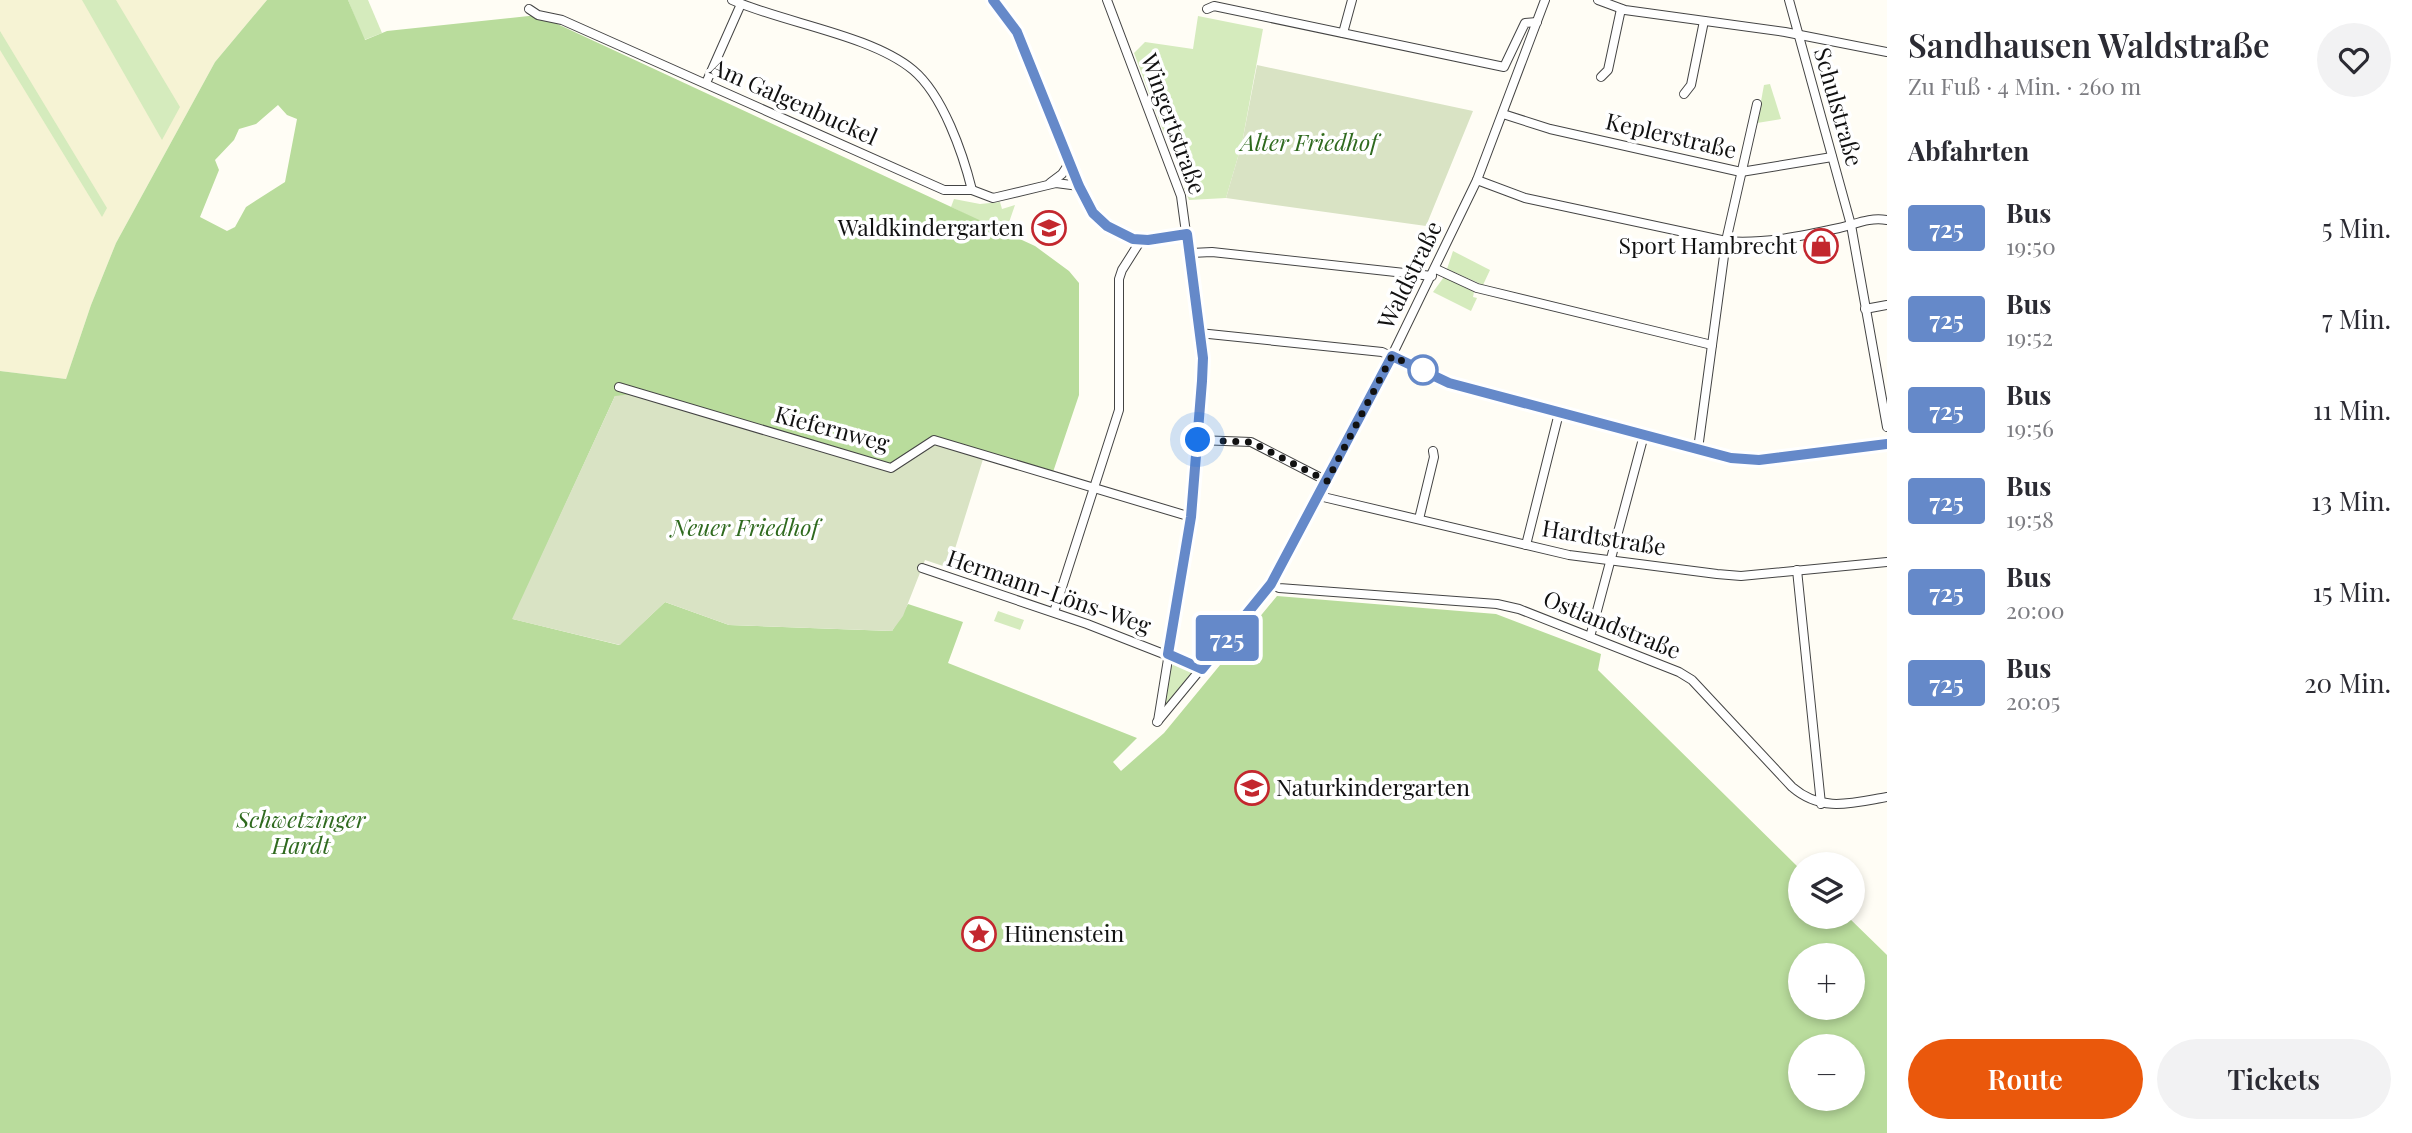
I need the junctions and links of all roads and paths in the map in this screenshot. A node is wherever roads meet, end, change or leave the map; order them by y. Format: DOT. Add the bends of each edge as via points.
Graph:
graph roads {
  1 [pos="732,0"];
  2 [pos="993,0"];
  3 [pos="1107,0"];
  4 [pos="1352,0"];
  5 [pos="1545,0"];
  6 [pos="1598,0"];
  7 [pos="1628,0"];
  8 [pos="1789,0"];
  9 [pos="741,4"];
  10 [pos="529,9"];
  11 [pos="1207,9"];
  12 [pos="1623,9"];
  13 [pos="1704,21"];
  14 [pos="1537,22"];
  15 [pos="1343,33"];
  16 [pos="1797,34"];
  17 [pos="1886,48"];
  18 [pos="1601,77"];
  19 [pos="706,83"];
  20 [pos="1684,94"];
  21 [pos="1757,104"];
  22 [pos="1503,114"];
  23 [pos="1832,157"];
  24 [pos="1070,162"];
  25 [pos="1741,172"];
  26 [pos="1478,180"];
  27 [pos="1047,184"];
  28 [pos="1079,186"];
  29 [pos="972,191"];
  30 [pos="1887,220"];
  31 [pos="1851,225"];
  32 [pos="1187,234"];
  33 [pos="1141,240"];
  34 [pos="1726,241"];
  35 [pos="1191,253"];
  36 [pos="1434,272"];
  37 [pos="1887,305"];
  38 [pos="1866,309"];
  39 [pos="1199,333"];
  40 [pos="1712,345"];
  41 [pos="1392,356"];
  42 [pos="619,387"];
  43 [pos="1559,413"];
  44 [pos="1887,427"];
  45 [pos="1644,435"];
  46 [pos="1198,440"];
  47 [pos="1887,444"];
  48 [pos="1698,449"];
  49 [pos="1433,451"];
  50 [pos="1327,481"];
  51 [pos="1092,488"];
  52 [pos="1319,496"];
  53 [pos="1191,517"];
  54 [pos="1419,519"];
  55 [pos="1525,545"];
  56 [pos="1610,561"];
  57 [pos="1887,562"];
  58 [pos="922,568"];
  59 [pos="1797,570"];
  60 [pos="1271,584"];
  61 [pos="1054,612"];
  62 [pos="1590,637"];
  63 [pos="1168,654"];
  64 [pos="1202,669"];
  65 [pos="1157,722"];
  66 [pos="1887,797"];
  67 [pos="1821,804"];
  1 -- 9 [label="street"];
  2 -- 24 [label="street" via="1017,32"];
  3 -- 32 [label="street, Wingertstraße" via="1181,196"];
  4 -- 15 [label="street"];
  5 -- 14 [label="street, Waldstraße"];
  6 -- 12 [label="street"];
  7 -- 12 [label="street"];
  8 -- 16 [label="street, Schulstraße"];
  9 -- 19 [label="street"];
  9 -- 29 [label="street" via="878,51 914,71 937,99"];
  10 -- 19 [label="street, Am Galgenbuckel"];
  11 -- 15 [label="street" via="1214,6"];
  12 -- 13 [label="street"];
  12 -- 18 [label="street" via="1608,70"];
  13 -- 16 [label="street"];
  13 -- 20 [label="street" via="1691,85"];
  14 -- 15 [label="street" via="1525,23 1504,67"];
  14 -- 22 [label="street, Waldstraße"];
  16 -- 17 [label="street"];
  16 -- 23 [label="street, Schulstraße"];
  19 -- 29 [label="street, Am Galgenbuckel" via="944,190"];
  21 -- 25 [label="street"];
  22 -- 25 [label="street, Keplerstraße"];
  22 -- 26 [label="street, Waldstraße"];
  23 -- 25 [label="street, Keplerstraße"];
  23 -- 31 [label="street, Schulstraße"];
  24 -- 27 [label="street, Am Galgenbuckel"];
  24 -- 28 [label="street"];
  25 -- 34 [label="street"];
  26 -- 34 [label="street" via="1525,198"];
  26 -- 36 [label="street, Waldstraße"];
  27 -- 28 [label="street, Am Galgenbuckel"];
  27 -- 29 [label="street, Am Galgenbuckel" via="993,198"];
  28 -- 33 [label="street" via="1099,219 1115,231"];
  30 -- 31 [label="street"];
  31 -- 34 [label="street" via="1752,243"];
  31 -- 38 [label="street, Schulstraße"];
  32 -- 33 [label="street"];
  32 -- 35 [label="street, Wingertstraße"];
  33 -- 51 [label="street" via="1119,279 1119,410"];
  34 -- 40 [label="street"];
  35 -- 36 [label="street"];
  35 -- 39 [label="street, Wingertstraße"];
  36 -- 40 [label="street" via="1477,288"];
  36 -- 41 [label="street, Waldstraße"];
  37 -- 38 [label="street"];
  38 -- 44 [label="street, Schulstraße"];
  39 -- 41 [label="street"];
  39 -- 46 [label="street, Wingertstraße" via="1203,358"];
  40 -- 48 [label="street"];
  41 -- 43 [label="street" via="1449,383"];
  41 -- 50 [label="street, Waldstraße"];
  42 -- 51 [label="street, Kiefernweg" via="891,468 934,440"];
  43 -- 45 [label="street"];
  43 -- 55 [label="street"];
  45 -- 48 [label="street"];
  45 -- 56 [label="street"];
  46 -- 50 [label="street" via="1251,442"];
  46 -- 53 [label="street, Wingertstraße"];
  47 -- 48 [label="street" via="1759,460"];
  49 -- 54 [label="street"];
  50 -- 52 [label="street, Waldstraße"];
  51 -- 53 [label="street, Kiefernweg"];
  51 -- 61 [label="street"];
  52 -- 54 [label="street, Hardtstraße"];
  52 -- 60 [label="street, Waldstraße"];
  53 -- 63 [label="street, Wingertstraße"];
  54 -- 55 [label="street, Hardtstraße"];
  55 -- 56 [label="street, Hardtstraße"];
  56 -- 59 [label="street, Hardtstraße" via="1741,576"];
  56 -- 62 [label="street"];
  57 -- 59 [label="street, Hardtstraße"];
  58 -- 61 [label="street, Hermann-Löns-Weg"];
  59 -- 67 [label="street"];
  60 -- 62 [label="street, Ostlandstraße" via="1497,604"];
  60 -- 64 [label="street, Waldstraße"];
  61 -- 63 [label="street, Hermann-Löns-Weg"];
  62 -- 67 [label="street, Ostlandstraße" via="1692,680 1792,787"];
  63 -- 64 [label="street, Hermann-Löns-Weg"];
  63 -- 65 [label="street, Wingertstraße"];
  64 -- 65 [label="street, Waldstraße"];
  66 -- 67 [label="street"];
}
